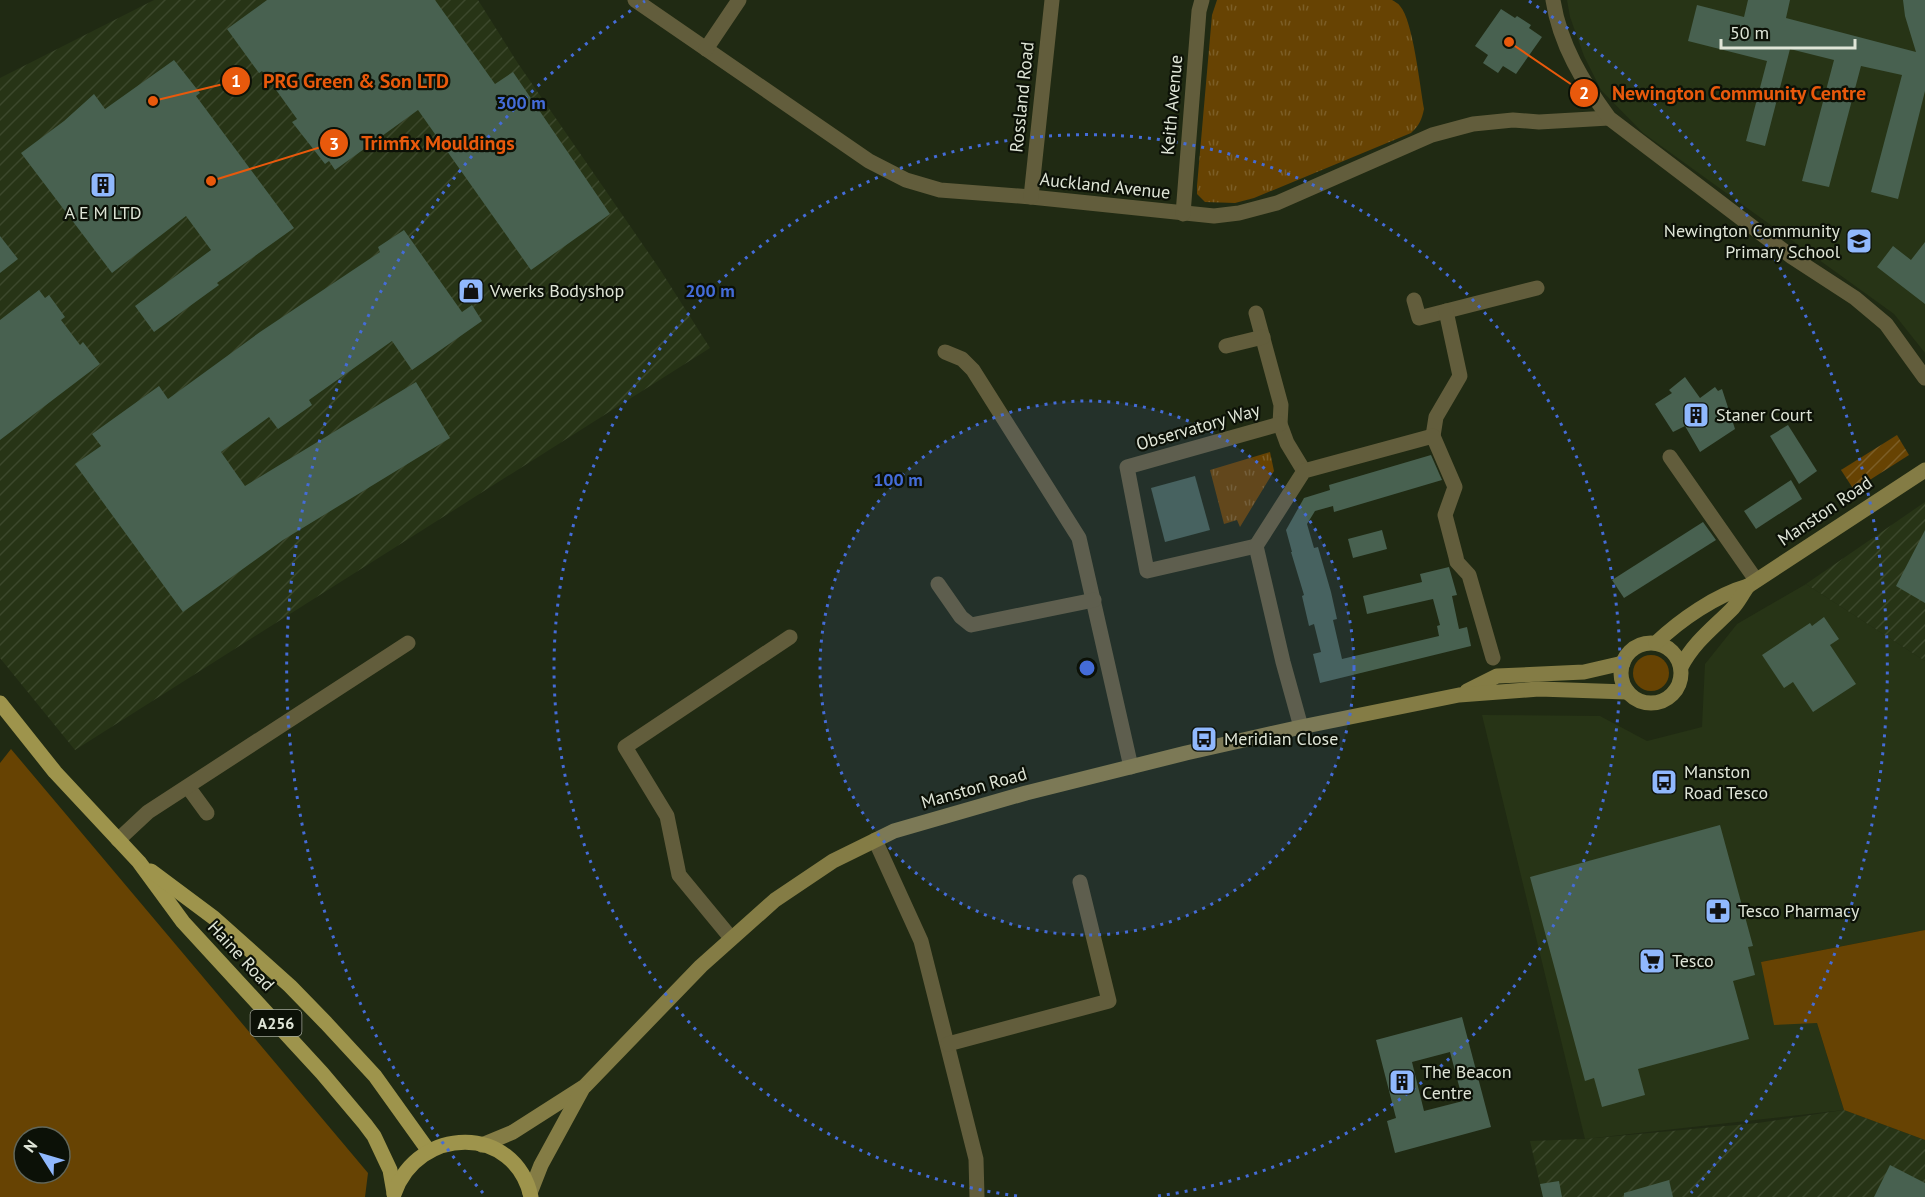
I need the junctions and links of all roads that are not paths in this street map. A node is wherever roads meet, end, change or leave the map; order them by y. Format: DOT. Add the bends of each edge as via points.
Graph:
graph roads {
  1 [pos="635,0"];
  2 [pos="739,0"];
  3 [pos="1052,0"];
  4 [pos="1202,0"];
  5 [pos="1553,0"];
  6 [pos="706,49"];
  7 [pos="1609,118"];
  8 [pos="1031,197"];
  9 [pos="1182,214"];
  10 [pos="1537,288"];
  11 [pos="1414,300"];
  12 [pos="1446,311"];
  13 [pos="1256,313"];
  14 [pos="1263,337"];
  15 [pos="1226,346"];
  16 [pos="945,352"];
  17 [pos="1925,378"];
  18 [pos="1280,424"];
  19 [pos="1434,436"];
  20 [pos="1670,457"];
  21 [pos="1925,470"];
  22 [pos="1305,471"];
  23 [pos="1257,546"];
  24 [pos="1752,583"];
  25 [pos="938,584"];
  26 [pos="1094,600"];
  27 [pos="790,637"];
  28 [pos="408,643"];
  29 [pos="1656,643"];
  30 [pos="1493,658"];
  31 [pos="1623,663"];
  32 [pos="1681,667"];
  33 [pos="1627,692"];
  34 [pos="1459,695"];
  35 [pos="0,703"];
  36 [pos="1301,727"];
  37 [pos="1131,767"];
  38 [pos="188,787"];
  39 [pos="207,813"];
  40 [pos="118,840"];
  41 [pos="875,840"];
  42 [pos="138,862"];
  43 [pos="1080,882"];
  44 [pos="731,938"];
  45 [pos="948,1044"];
  46 [pos="585,1086"];
  47 [pos="482,1144"];
  48 [pos="428,1150"];
  49 [pos="394,1195"];
  50 [pos="531,1195"];
  51 [pos="977,1197"];
  1 -- 6 [label="street, Auckland Avenue"];
  2 -- 6 [label="street"];
  3 -- 8 [label="street, Rossland Road"];
  4 -- 9 [label="street, Keith Avenue"];
  5 -- 7 [label="street" via="1574,65"];
  6 -- 8 [label="street, Auckland Avenue" via="868,161 906,180 940,190"];
  7 -- 9 [label="street, Auckland Avenue" via="1473,124 1432,135 1277,203 1214,216"];
  7 -- 17 [label="street" via="1792,257 1855,298 1886,324"];
  8 -- 9 [label="street, Auckland Avenue"];
  10 -- 12 [label="street"];
  11 -- 12 [label="street" via="1419,318"];
  12 -- 19 [label="street" via="1460,376 1436,417"];
  13 -- 14 [label="street"];
  14 -- 15 [label="street"];
  14 -- 18 [label="street" via="1281,405"];
  16 -- 26 [label="street" via="962,359 973,370 1079,537"];
  18 -- 22 [label="street"];
  18 -- 23 [label="street, Observatory Way" via="1127,467 1147,571"];
  19 -- 22 [label="street"];
  19 -- 30 [label="street" via="1455,487 1445,515 1457,562 1469,575"];
  20 -- 24 [label="street"];
  21 -- 24 [label="main road, Manston Road"];
  22 -- 23 [label="street"];
  23 -- 36 [label="street"];
  24 -- 29 [label="main road, Manston Road" via="1728,592"];
  24 -- 32 [label="main road, Manston Road" via="1687,654"];
  25 -- 26 [label="street" via="971,625"];
  26 -- 37 [label="street"];
  27 -- 44 [label="street" via="625,747 667,816 679,875"];
  28 -- 38 [label="street"];
  29 -- 31 [label="main road, Manston Road" via="1636,647"];
  29 -- 32 [label="main road" via="1672,651"];
  31 -- 33 [label="main road" via="1622,681"];
  31 -- 34 [label="main road, Manston Road" via="1584,672 1497,676"];
  32 -- 33 [label="main road, Manston Road" via="1679,686 1661,702 1638,701"];
  33 -- 34 [label="main road, Manston Road" via="1539,689"];
  34 -- 36 [label="main road, Manston Road"];
  35 -- 40 [label="main road, Haine Road / A256" via="55,772"];
  36 -- 37 [label="main road, Manston Road"];
  37 -- 41 [label="main road, Manston Road" via="1026,793"];
  38 -- 39 [label="street"];
  38 -- 40 [label="street" via="148,812"];
  40 -- 42 [label="main road, Haine Road / A256"];
  41 -- 44 [label="main road, Manston Road" via="804,879"];
  41 -- 45 [label="street" via="921,941"];
  42 -- 48 [label="main road, Haine Road / A256" via="214,918 319,1015 375,1076"];
  42 -- 49 [label="main road, Haine Road / A256" via="183,922 365,1124 390,1170"];
  43 -- 45 [label="street" via="1109,1001"];
  44 -- 46 [label="main road, Manston Road"];
  45 -- 51 [label="street" via="976,1159"];
  46 -- 47 [label="main road, Manston Road" via="513,1132"];
  46 -- 50 [label="main road, Manston Road" via="546,1155"];
  47 -- 48 [label="main road" via="454,1142"];
  47 -- 50 [label="main road" via="512,1163"];
  48 -- 49 [label="main road" via="407,1168"];
}
